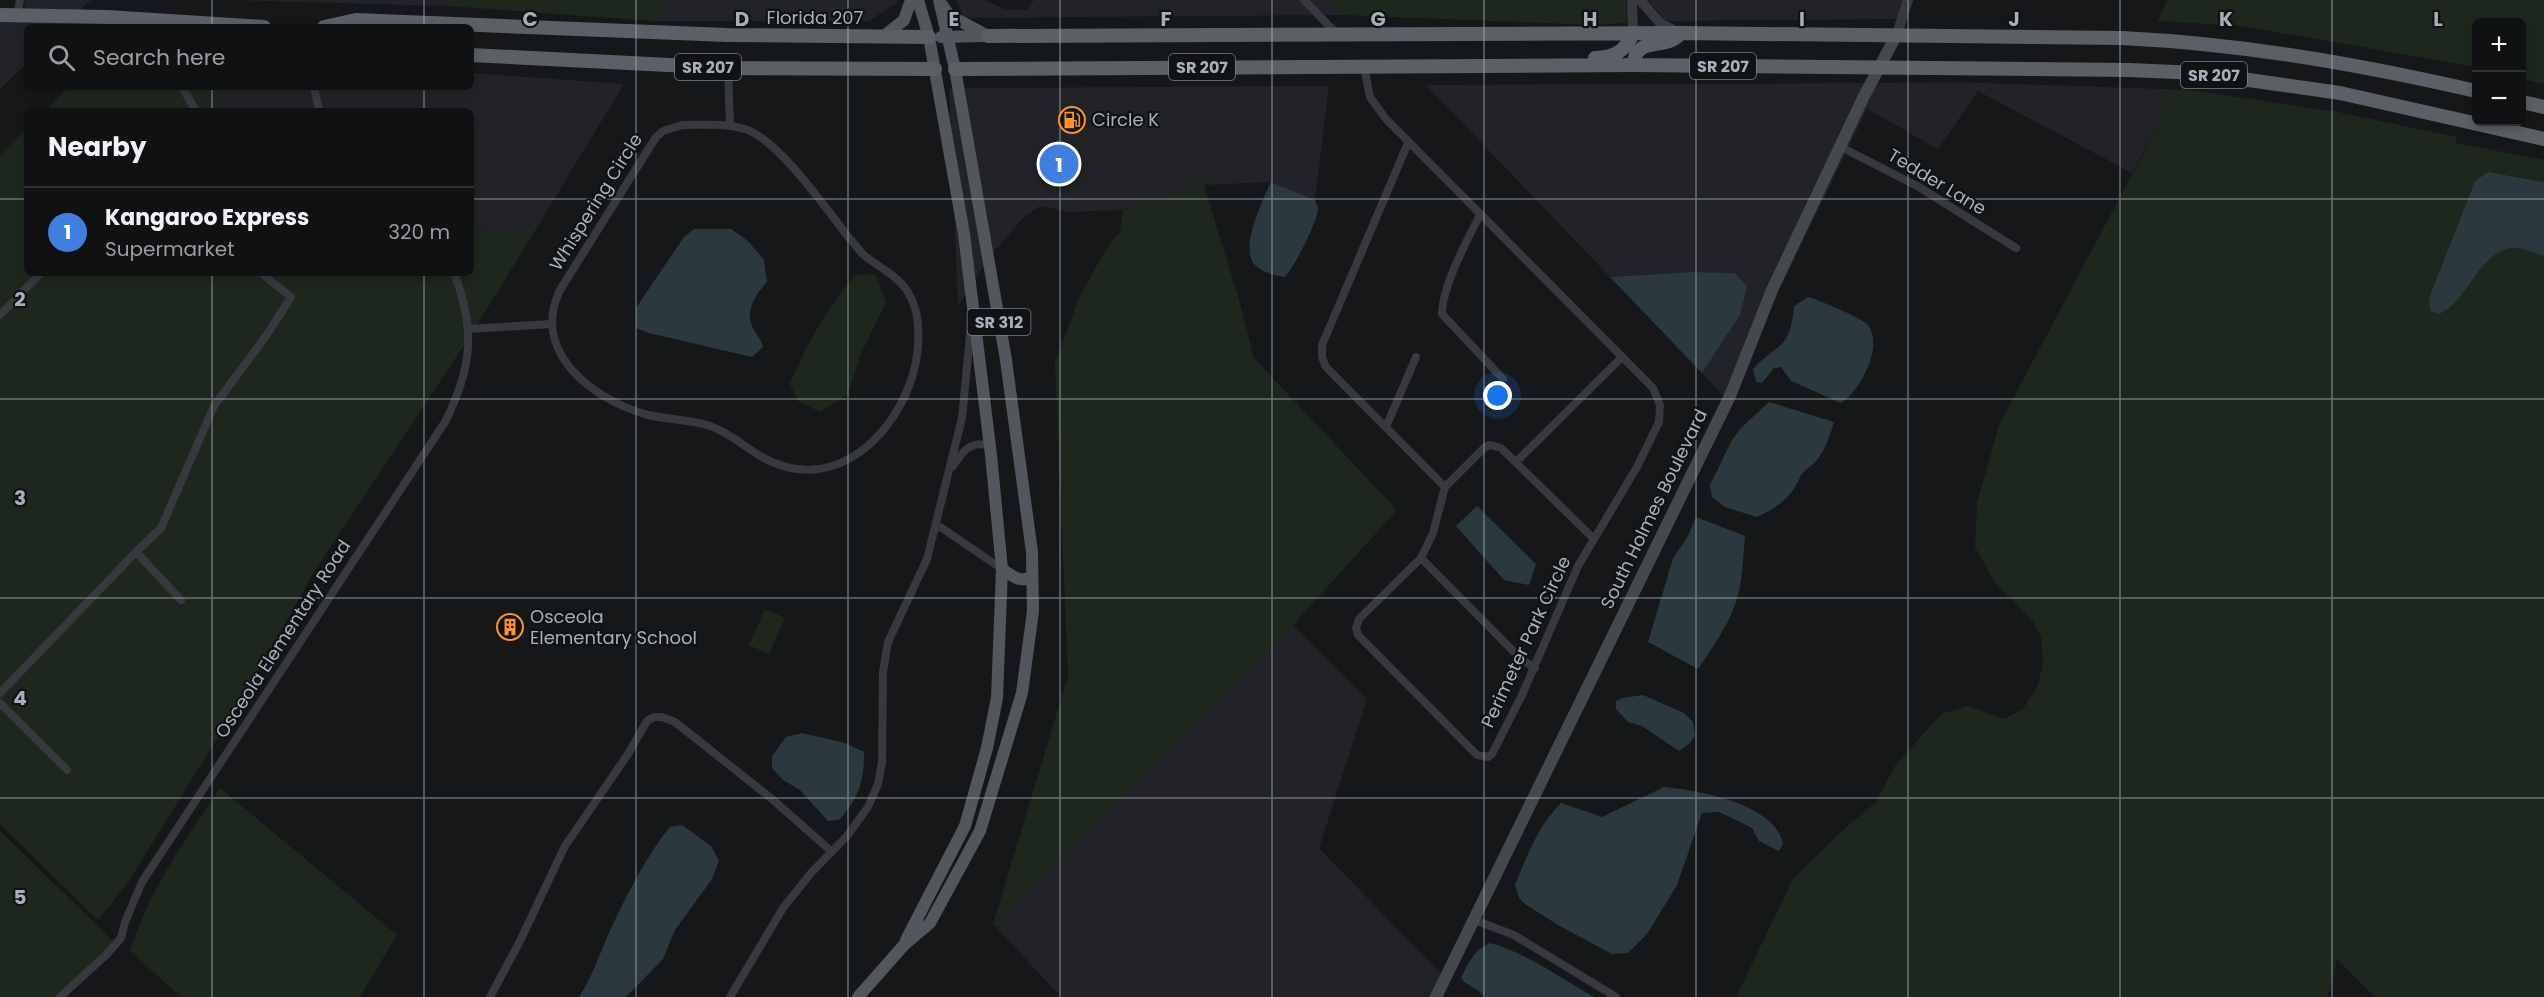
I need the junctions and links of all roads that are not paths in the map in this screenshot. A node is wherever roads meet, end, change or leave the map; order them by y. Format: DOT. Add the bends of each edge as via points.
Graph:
graph roads {
  1 [pos="20,0"];
  2 [pos="912,0"];
  3 [pos="918,0"];
  4 [pos="939,0"];
  5 [pos="1304,0"];
  6 [pos="1632,0"];
  7 [pos="1640,0"];
  8 [pos="1908,0"];
  9 [pos="0,15"];
  10 [pos="17,15"];
  11 [pos="177,24"];
  12 [pos="338,24"];
  13 [pos="458,24"];
  14 [pos="474,25"];
  15 [pos="1336,33"];
  16 [pos="1633,33"];
  17 [pos="1680,33"];
  18 [pos="1897,34"];
  19 [pos="884,36"];
  20 [pos="948,36"];
  21 [pos="988,36"];
  22 [pos="929,37"];
  23 [pos="474,55"];
  24 [pos="1568,65"];
  25 [pos="1634,65"];
  26 [pos="1364,66"];
  27 [pos="1878,66"];
  28 [pos="728,68"];
  29 [pos="935,69"];
  30 [pos="955,69"];
  31 [pos="184,90"];
  32 [pos="315,90"];
  33 [pos="2472,90"];
  34 [pos="2526,103"];
  35 [pos="2544,107"];
  36 [pos="194,108"];
  37 [pos="319,108"];
  38 [pos="730,126"];
  39 [pos="2544,139"];
  40 [pos="1408,142"];
  41 [pos="1839,146"];
  42 [pos="1480,215"];
  43 [pos="2016,248"];
  44 [pos="38,276"];
  45 [pos="267,276"];
  46 [pos="455,276"];
  47 [pos="972,303"];
  48 [pos="0,315"];
  49 [pos="551,324"];
  50 [pos="469,329"];
  51 [pos="1416,357"];
  52 [pos="1622,357"];
  53 [pos="1503,379"];
  54 [pos="1386,428"];
  55 [pos="989,445"];
  56 [pos="1516,462"];
  57 [pos="949,471"];
  58 [pos="1445,487"];
  59 [pos="936,524"];
  60 [pos="1594,539"];
  61 [pos="136,552"];
  62 [pos="1421,558"];
  63 [pos="1002,569"];
  64 [pos="1032,577"];
  65 [pos="181,600"];
  66 [pos="1535,668"];
  67 [pos="0,693"];
  68 [pos="0,703"];
  69 [pos="67,770"];
  70 [pos="832,852"];
  71 [pos="1474,920"];
  72 [pos="904,945"];
  73 [pos="60,997"];
  74 [pos="490,997"];
  75 [pos="730,997"];
  76 [pos="858,997"];
  77 [pos="1436,997"];
  78 [pos="1616,997"];
  1 -- 10 [label="street"];
  2 -- 19 [label="main road" via="904,20"];
  3 -- 22 [label="main road, SR 312"];
  4 -- 20 [label="main road, SR 312"];
  4 -- 21 [label="main road" via="949,15"];
  5 -- 15 [label="street"];
  6 -- 16 [label="street"];
  7 -- 17 [label="street" via="1660,23"];
  8 -- 18 [label="street"];
  9 -- 10 [label="highway"];
  10 -- 11 [label="highway"];
  12 -- 13 [label="highway, Florida 207 / SR 207" via="356,20"];
  14 -- 19 [label="highway, Florida 207 / SR 207" via="727,35"];
  15 -- 16 [label="highway, SR 207"];
  15 -- 21 [label="highway, SR 207"];
  16 -- 17 [label="highway, SR 207"];
  16 -- 24 [label="highway" via="1628,45 1612,57 1582,57"];
  17 -- 18 [label="highway, SR 207"];
  17 -- 25 [label="highway" via="1669,43 1643,47"];
  18 -- 27 [label="main road, South Holmes Boulevard"];
  18 -- 33 [label="highway, SR 207" via="2195,42 2341,62"];
  19 -- 22 [label="highway, Florida 207 / SR 207"];
  20 -- 21 [label="main road, SR 207"];
  20 -- 22 [label="main road, SR 207"];
  20 -- 30 [label="main road, SR 312"];
  22 -- 29 [label="main road, SR 312"];
  23 -- 28 [label="highway, SR 207"];
  24 -- 25 [label="highway, SR 207"];
  24 -- 26 [label="highway, SR 207"];
  25 -- 27 [label="highway, SR 207"];
  26 -- 30 [label="highway, SR 207"];
  26 -- 40 [label="street, Perimeter Park Circle" via="1375,106"];
  27 -- 39 [label="highway, SR 207" via="2200,73 2340,93"];
  27 -- 41 [label="main road, South Holmes Boulevard"];
  28 -- 29 [label="highway, SR 207"];
  28 -- 38 [label="street"];
  29 -- 30 [label="main road, SR 207"];
  29 -- 47 [label="main road, SR 312"];
  30 -- 64 [label="main road, SR 312" via="1006,360"];
  31 -- 36 [label="street"];
  32 -- 37 [label="street"];
  34 -- 35 [label="highway"];
  38 -- 49 [label="street, Whispering Circle" via="682,125 663,130 656,137 560,290"];
  38 -- 49 [label="street, Whispering Circle" via="755,133 776,147 861,252 900,281 912,298 918,337 915,366 899,410 880,437 827,468 783,467 721,430 692,421 647,415 611,400 569,365 554,342"];
  40 -- 42 [label="street, Perimeter Park Circle"];
  40 -- 54 [label="street" via="1322,345 1326,367"];
  41 -- 43 [label="street, Tedder Lane" via="1919,187"];
  41 -- 71 [label="main road, South Holmes Boulevard" via="1772,290 1730,396"];
  42 -- 52 [label="street, Perimeter Park Circle"];
  42 -- 53 [label="street" via="1442,303 1442,314"];
  44 -- 48 [label="street"];
  45 -- 61 [label="street" via="291,297 214,406 161,528"];
  46 -- 50 [label="street, Osceola Elementary Road"];
  47 -- 55 [label="main road, SR 312"];
  47 -- 57 [label="street" via="968,375"];
  49 -- 50 [label="street"];
  50 -- 73 [label="street, Osceola Elementary Road" via="461,385 445,423 142,882 121,938"];
  51 -- 54 [label="street"];
  52 -- 56 [label="street"];
  52 -- 60 [label="street, Perimeter Park Circle" via="1653,388 1661,414 1637,466"];
  54 -- 58 [label="street"];
  55 -- 57 [label="street" via="980,443 963,450"];
  55 -- 63 [label="main road, SR 312"];
  56 -- 58 [label="street" via="1501,448 1490,445"];
  56 -- 60 [label="street"];
  57 -- 59 [label="street"];
  58 -- 62 [label="street, Perimeter Park Circle" via="1433,533"];
  59 -- 63 [label="street"];
  59 -- 70 [label="street" via="927,559 888,642 878,784 868,807"];
  60 -- 66 [label="street, Perimeter Park Circle" via="1570,582"];
  61 -- 65 [label="street"];
  61 -- 67 [label="street"];
  62 -- 66 [label="street" via="1521,659"];
  62 -- 66 [label="street, Perimeter Park Circle" via="1359,619 1356,628 1477,755 1492,754"];
  63 -- 64 [label="main road" via="1024,581"];
  63 -- 72 [label="main road, SR 312" via="997,698 987,748 964,826"];
  64 -- 72 [label="main road, SR 312" via="1033,611 1022,693 980,831 930,923"];
  68 -- 69 [label="street"];
  70 -- 74 [label="street" via="675,722 654,717 647,721 565,846"];
  70 -- 75 [label="street" via="783,908"];
  71 -- 77 [label="main road, South Holmes Boulevard"];
  71 -- 78 [label="street" via="1514,935"];
  72 -- 76 [label="main road, SR 312"];
}
